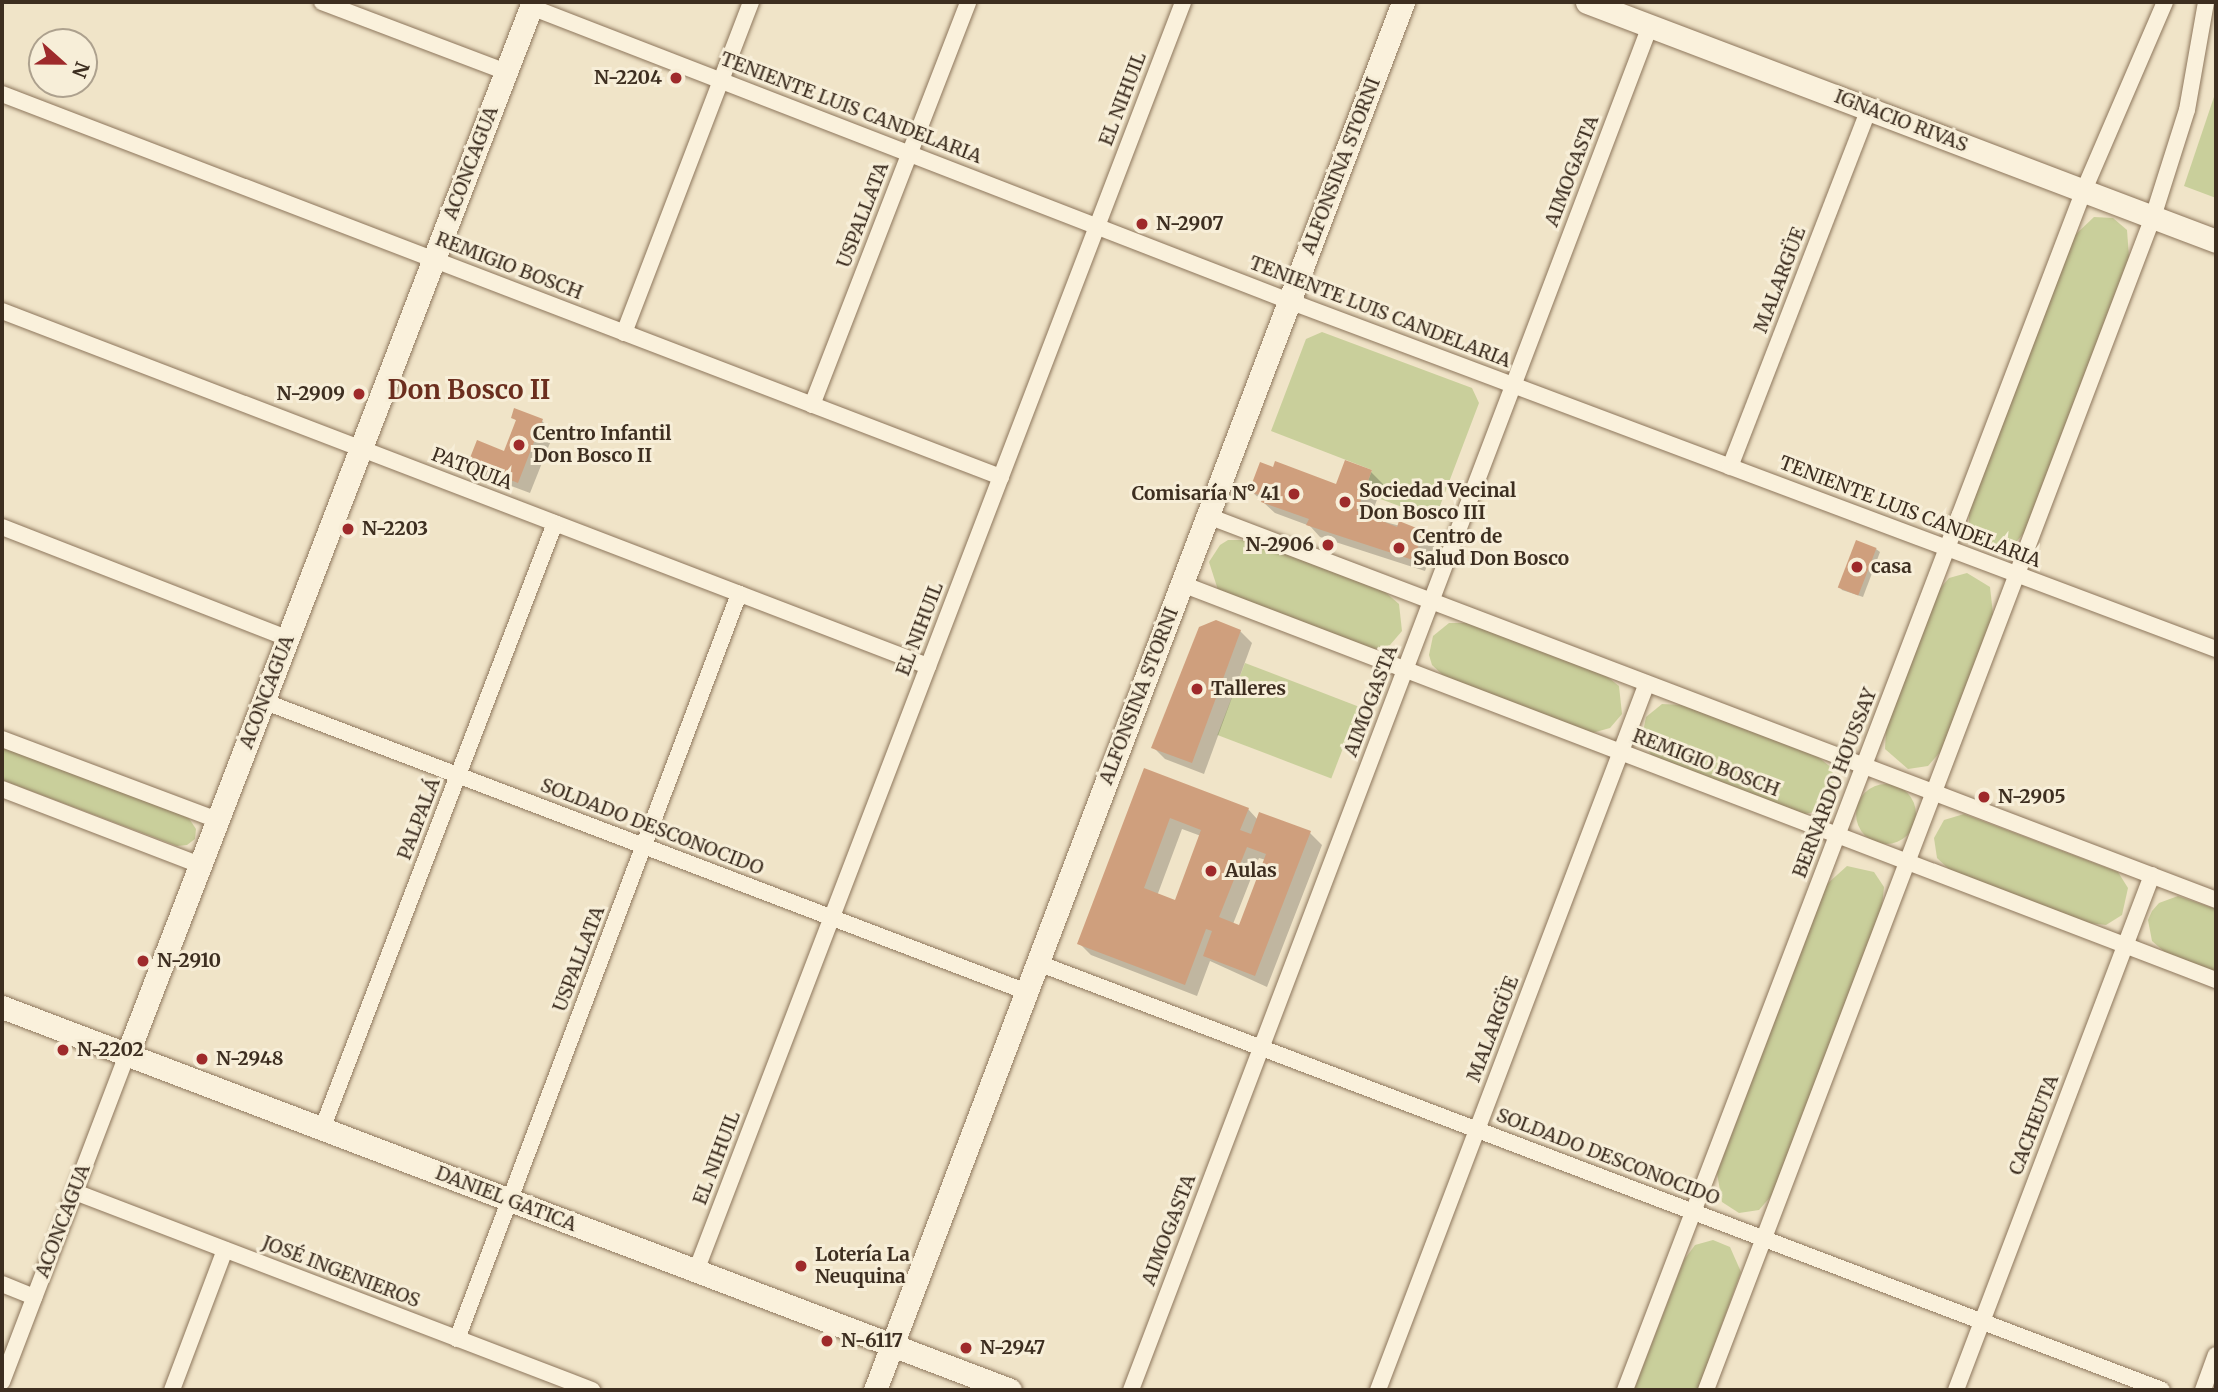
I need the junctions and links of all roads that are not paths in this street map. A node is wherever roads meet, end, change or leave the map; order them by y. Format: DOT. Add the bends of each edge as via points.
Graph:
graph roads {
  1 [pos="321,2"];
  2 [pos="751,2"];
  3 [pos="968,2"];
  4 [pos="1182,2"];
  5 [pos="1403,2"];
  6 [pos="1587,2"];
  7 [pos="2165,2"];
  8 [pos="2206,2"];
  9 [pos="532,4"];
  10 [pos="1650,26"];
  11 [pos="506,72"];
  12 [pos="721,81"];
  13 [pos="2,94"];
  14 [pos="1869,109"];
  15 [pos="909,153"];
  16 [pos="2084,190"];
  17 [pos="2153,217"];
  18 [pos="1096,226"];
  19 [pos="2216,241"];
  20 [pos="434,260"];
  21 [pos="1290,301"];
  22 [pos="2,311"];
  23 [pos="624,333"];
  24 [pos="1513,385"];
  25 [pos="812,405"];
  26 [pos="360,449"];
  27 [pos="1730,467"];
  28 [pos="1000,477"];
  29 [pos="1208,516"];
  30 [pos="555,523"];
  31 [pos="2,527"];
  32 [pos="1947,548"];
  33 [pos="2017,575"];
  34 [pos="1182,584"];
  35 [pos="739,594"];
  36 [pos="1431,601"];
  37 [pos="288,638"];
  38 [pos="2216,649"];
  39 [pos="928,666"];
  40 [pos="1405,670"];
  41 [pos="1647,683"];
  42 [pos="263,701"];
  43 [pos="2,739"];
  44 [pos="1620,752"];
  45 [pos="1864,766"];
  46 [pos="458,775"];
  47 [pos="2,789"];
  48 [pos="1934,792"];
  49 [pos="217,820"];
  50 [pos="1838,835"];
  51 [pos="644,846"];
  52 [pos="1908,862"];
  53 [pos="200,865"];
  54 [pos="2152,875"];
  55 [pos="2216,900"];
  56 [pos="831,917"];
  57 [pos="2125,945"];
  58 [pos="1038,963"];
  59 [pos="2216,980"];
  60 [pos="1027,992"];
  61 [pos="2,1007"];
  62 [pos="1261,1048"];
  63 [pos="127,1055"];
  64 [pos="322,1129"];
  65 [pos="1477,1130"];
  66 [pos="75,1192"];
  67 [pos="510,1200"];
  68 [pos="1693,1212"];
  69 [pos="1764,1239"];
  70 [pos="225,1250"];
  71 [pos="696,1271"];
  72 [pos="2,1284"];
  73 [pos="34,1297"];
  74 [pos="1982,1322"];
  75 [pos="457,1339"];
  76 [pos="892,1346"];
  77 [pos="2216,1355"];
  78 [pos="2,1382"];
  79 [pos="172,1390"];
  80 [pos="592,1390"];
  81 [pos="875,1390"];
  82 [pos="1010,1390"];
  83 [pos="1131,1390"];
  84 [pos="1378,1390"];
  85 [pos="1625,1390"];
  86 [pos="1706,1390"];
  87 [pos="1956,1390"];
  88 [pos="2162,1390"];
  89 [pos="2203,1390"];
  1 -- 11 [label="street"];
  2 -- 12 [label="street"];
  3 -- 15 [label="street, USPALLATA"];
  4 -- 18 [label="street, EL NIHUIL"];
  5 -- 21 [label="street, ALFONSINA STORNI"];
  6 -- 10 [label="street, IGNACIO RIVAS"];
  7 -- 16 [label="street, BERNARDO HOUSSAY"];
  8 -- 17 [label="street" via="2187,110"];
  9 -- 11 [label="street, ACONCAGUA"];
  9 -- 12 [label="street, TENIENTE LUIS CANDELARIA"];
  10 -- 14 [label="street, IGNACIO RIVAS"];
  10 -- 24 [label="street, AIMOGASTA"];
  11 -- 20 [label="street, ACONCAGUA"];
  12 -- 15 [label="street, TENIENTE LUIS CANDELARIA"];
  12 -- 23 [label="street"];
  13 -- 20 [label="street, REMIGIO BOSCH"];
  14 -- 16 [label="street, IGNACIO RIVAS"];
  14 -- 27 [label="street, MALARGÜE"];
  15 -- 18 [label="street, TENIENTE LUIS CANDELARIA"];
  15 -- 25 [label="street, USPALLATA"];
  16 -- 17 [label="street, IGNACIO RIVAS"];
  16 -- 32 [label="street, BERNARDO HOUSSAY"];
  17 -- 19 [label="street, IGNACIO RIVAS"];
  17 -- 33 [label="street"];
  18 -- 21 [label="street, TENIENTE LUIS CANDELARIA"];
  18 -- 28 [label="street, EL NIHUIL"];
  20 -- 23 [label="street, REMIGIO BOSCH"];
  20 -- 26 [label="street, ACONCAGUA"];
  21 -- 24 [label="street, TENIENTE LUIS CANDELARIA"];
  21 -- 29 [label="street, ALFONSINA STORNI"];
  22 -- 26 [label="street, PATQUIA"];
  23 -- 25 [label="street, REMIGIO BOSCH"];
  24 -- 27 [label="street, TENIENTE LUIS CANDELARIA"];
  24 -- 36 [label="street, AIMOGASTA"];
  25 -- 28 [label="street, REMIGIO BOSCH"];
  26 -- 30 [label="street, PATQUIA"];
  26 -- 37 [label="street, ACONCAGUA"];
  27 -- 32 [label="street, TENIENTE LUIS CANDELARIA"];
  28 -- 39 [label="street, EL NIHUIL"];
  29 -- 34 [label="street, ALFONSINA STORNI"];
  29 -- 36 [label="street"];
  30 -- 35 [label="street, PATQUIA"];
  30 -- 46 [label="street, PALPALÁ"];
  31 -- 37 [label="street"];
  32 -- 33 [label="street, TENIENTE LUIS CANDELARIA"];
  32 -- 45 [label="street, BERNARDO HOUSSAY"];
  33 -- 38 [label="street, TENIENTE LUIS CANDELARIA"];
  33 -- 48 [label="street"];
  34 -- 40 [label="street, REMIGIO BOSCH"];
  34 -- 58 [label="street, ALFONSINA STORNI"];
  35 -- 39 [label="street, PATQUIA"];
  35 -- 51 [label="street, USPALLATA"];
  36 -- 40 [label="street, AIMOGASTA"];
  36 -- 41 [label="street"];
  37 -- 42 [label="street, ACONCAGUA"];
  39 -- 56 [label="street, EL NIHUIL"];
  40 -- 44 [label="street, REMIGIO BOSCH"];
  40 -- 62 [label="street, AIMOGASTA"];
  41 -- 44 [label="street, MALARGÜE"];
  41 -- 45 [label="street"];
  42 -- 46 [label="street, SOLDADO DESCONOCIDO"];
  42 -- 49 [label="street, ACONCAGUA"];
  43 -- 49 [label="street"];
  44 -- 50 [label="street, REMIGIO BOSCH"];
  44 -- 65 [label="street, MALARGÜE"];
  45 -- 48 [label="street"];
  45 -- 50 [label="street, BERNARDO HOUSSAY"];
  46 -- 51 [label="street, SOLDADO DESCONOCIDO"];
  46 -- 64 [label="street, PALPALÁ"];
  47 -- 53 [label="street"];
  48 -- 52 [label="street"];
  48 -- 54 [label="street"];
  49 -- 53 [label="street, ACONCAGUA"];
  50 -- 52 [label="street, REMIGIO BOSCH"];
  50 -- 68 [label="street, BERNARDO HOUSSAY"];
  51 -- 56 [label="street, SOLDADO DESCONOCIDO"];
  51 -- 67 [label="street, USPALLATA"];
  52 -- 57 [label="street, REMIGIO BOSCH"];
  52 -- 69 [label="street"];
  53 -- 63 [label="street, ACONCAGUA"];
  54 -- 55 [label="street"];
  54 -- 57 [label="street, CACHEUTA"];
  56 -- 60 [label="street, SOLDADO DESCONOCIDO"];
  56 -- 71 [label="street, EL NIHUIL"];
  57 -- 59 [label="street, REMIGIO BOSCH"];
  57 -- 74 [label="street, CACHEUTA"];
  58 -- 60 [label="street, ALFONSINA STORNI"];
  58 -- 62 [label="street, SOLDADO DESCONOCIDO"];
  60 -- 76 [label="street, ALFONSINA STORNI"];
  61 -- 63 [label="street, DANIEL GATICA"];
  62 -- 65 [label="street, SOLDADO DESCONOCIDO"];
  62 -- 83 [label="street, AIMOGASTA"];
  63 -- 64 [label="street, DANIEL GATICA"];
  63 -- 66 [label="street, ACONCAGUA"];
  64 -- 67 [label="street, DANIEL GATICA"];
  65 -- 68 [label="street, SOLDADO DESCONOCIDO"];
  65 -- 84 [label="street, MALARGÜE"];
  66 -- 70 [label="street, JOSÉ INGENIEROS"];
  66 -- 73 [label="street, ACONCAGUA"];
  67 -- 71 [label="street, DANIEL GATICA"];
  67 -- 75 [label="street, USPALLATA"];
  68 -- 69 [label="street, SOLDADO DESCONOCIDO"];
  68 -- 85 [label="street, BERNARDO HOUSSAY"];
  69 -- 74 [label="street, SOLDADO DESCONOCIDO"];
  69 -- 86 [label="street"];
  70 -- 75 [label="street, JOSÉ INGENIEROS"];
  70 -- 79 [label="street"];
  71 -- 76 [label="street, DANIEL GATICA"];
  72 -- 73 [label="street"];
  73 -- 78 [label="street, ACONCAGUA"];
  74 -- 87 [label="street, CACHEUTA"];
  74 -- 88 [label="street, SOLDADO DESCONOCIDO"];
  75 -- 80 [label="street, JOSÉ INGENIEROS"];
  76 -- 81 [label="street, ALFONSINA STORNI"];
  76 -- 82 [label="street, DANIEL GATICA"];
  77 -- 89 [label="street"];
}
